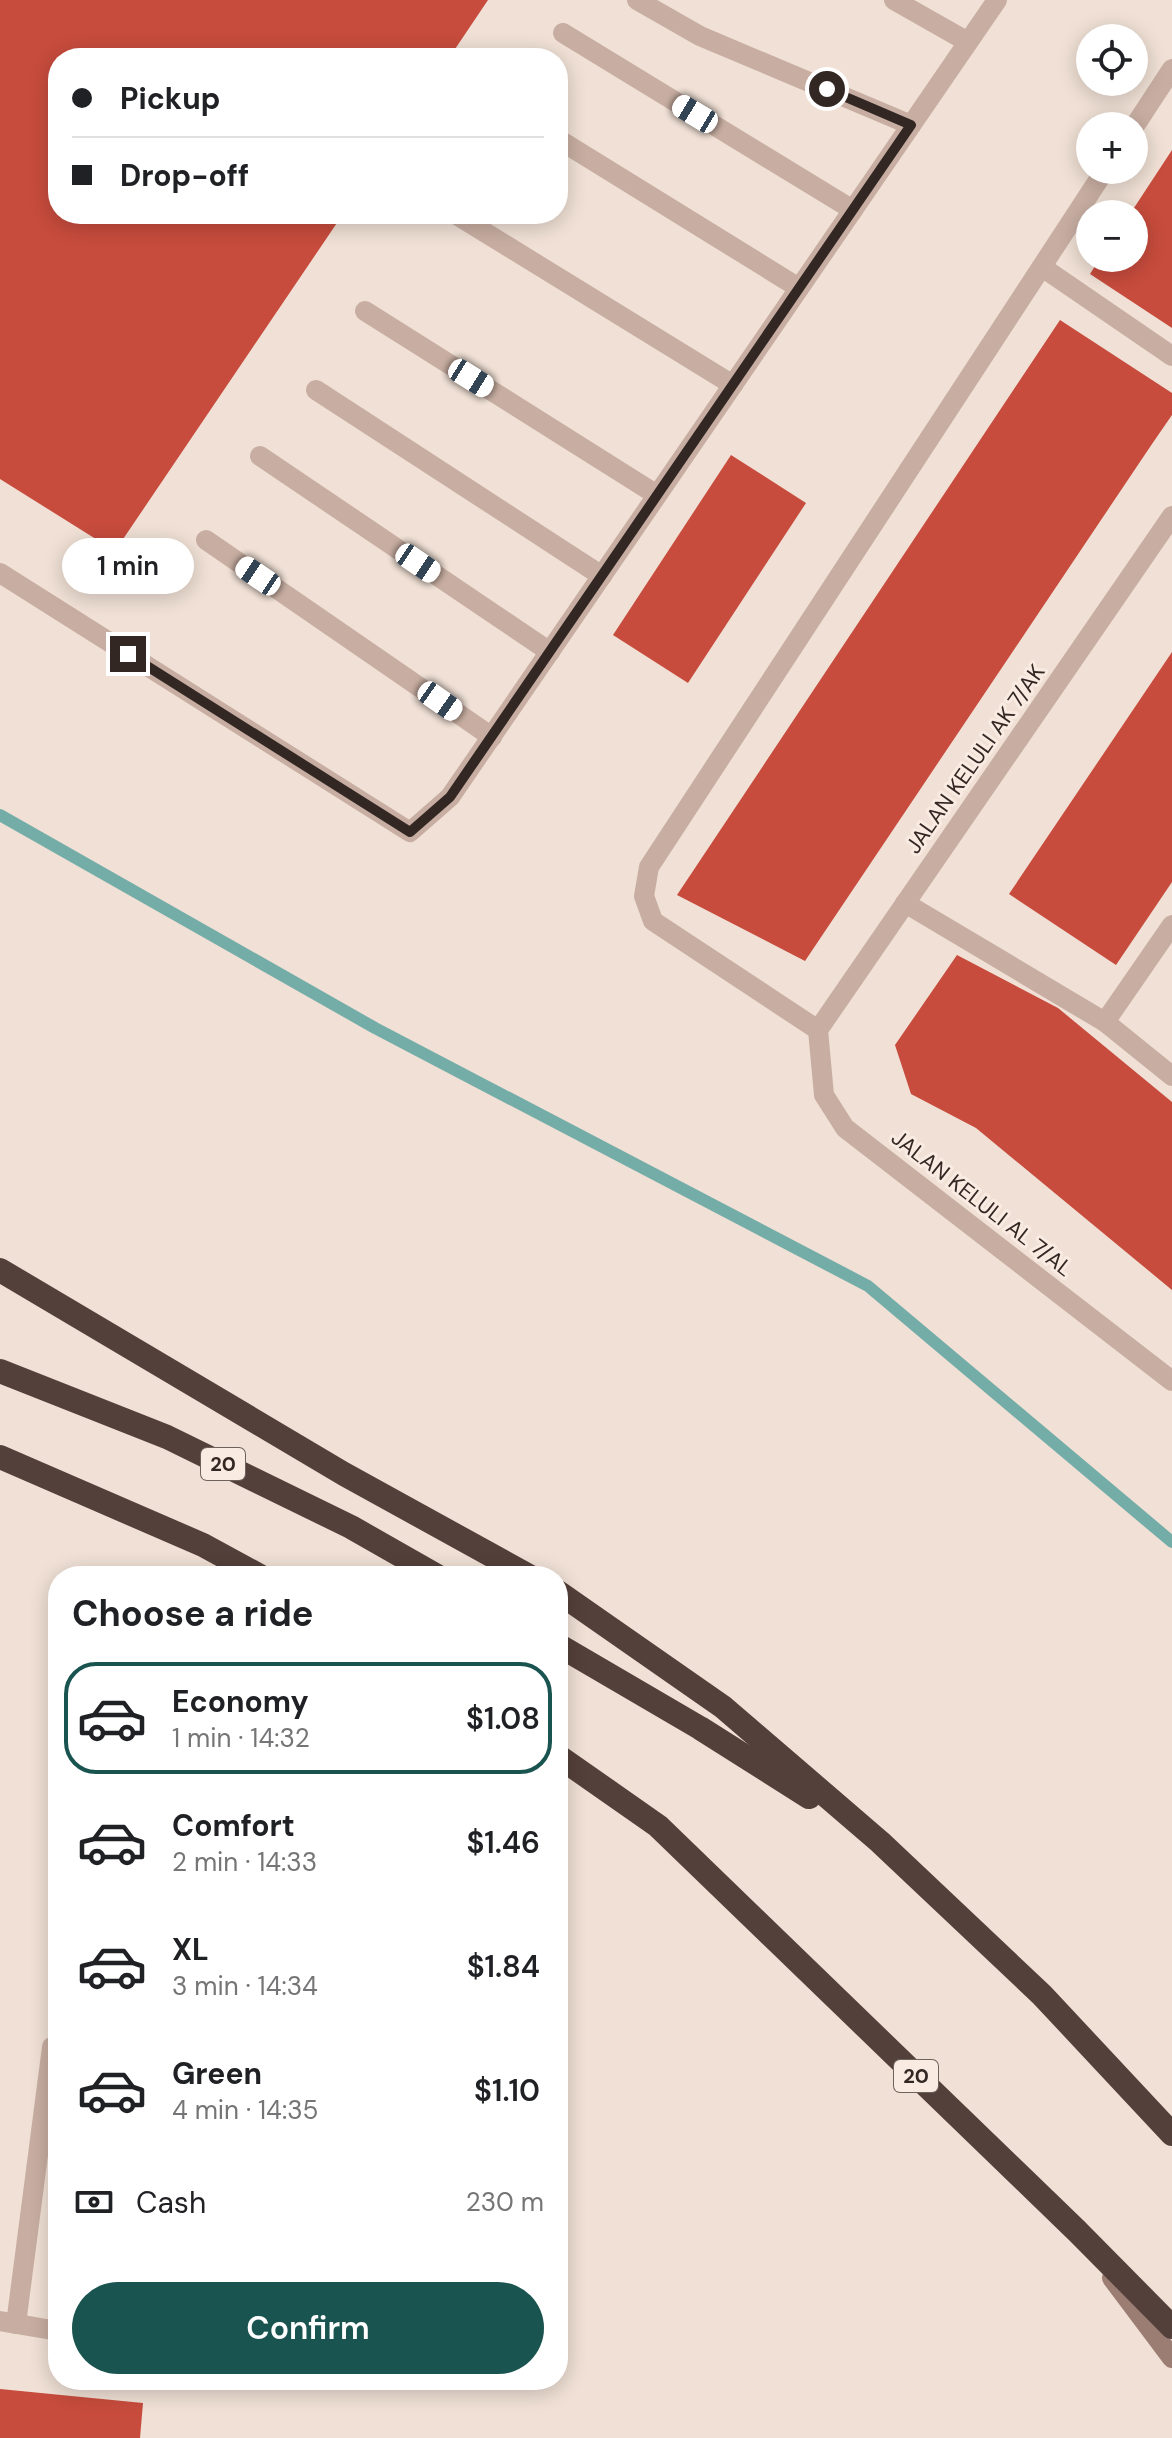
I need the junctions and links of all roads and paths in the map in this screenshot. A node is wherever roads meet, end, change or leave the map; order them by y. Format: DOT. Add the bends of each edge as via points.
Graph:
graph roads {
  1 [pos="637,0"];
  2 [pos="894,0"];
  3 [pos="997,0"];
  4 [pos="563,33"];
  5 [pos="968,42"];
  6 [pos="1172,69"];
  7 [pos="1144,112"];
  8 [pos="911,125"];
  9 [pos="568,145"];
  10 [pos="1096,184"];
  11 [pos="853,210"];
  12 [pos="471,224"];
  13 [pos="1042,267"];
  14 [pos="799,288"];
  15 [pos="365,311"];
  16 [pos="1172,356"];
  17 [pos="733,385"];
  18 [pos="316,390"];
  19 [pos="260,456"];
  20 [pos="657,495"];
  21 [pos="1172,516"];
  22 [pos="206,540"];
  23 [pos="0,573"];
  24 [pos="602,576"];
  25 [pos="550,652"];
  26 [pos="492,737"];
  27 [pos="905,903"];
  28 [pos="1172,925"];
  29 [pos="1105,1022"];
  30 [pos="818,1030"];
  31 [pos="1172,1076"];
  32 [pos="0,1270"];
  33 [pos="0,1371"];
  34 [pos="1172,1381"];
  35 [pos="0,1457"];
  36 [pos="242,1566"];
  37 [pos="419,1566"];
  38 [pos="511,1566"];
  39 [pos="568,1599"];
  40 [pos="568,1651"];
  41 [pos="568,1763"];
  42 [pos="880,1842"];
  43 [pos="48,2072"];
  44 [pos="1172,2134"];
  45 [pos="1077,2231"];
  46 [pos="8,2323"];
  47 [pos="1172,2327"];
  48 [pos="48,2329"];
  49 [pos="1172,2358"];
  1 -- 8 [label="street" via="700,36"];
  2 -- 5 [label="street"];
  3 -- 5 [label="street"];
  4 -- 11 [label="street"];
  5 -- 8 [label="street"];
  6 -- 7 [label="street"];
  8 -- 11 [label="street"];
  9 -- 14 [label="street"];
  10 -- 13 [label="street"];
  11 -- 14 [label="street"];
  12 -- 17 [label="street"];
  13 -- 16 [label="street"];
  13 -- 30 [label="street" via="649,867 644,896 653,921"];
  14 -- 17 [label="street"];
  15 -- 20 [label="street"];
  17 -- 20 [label="street"];
  18 -- 24 [label="street"];
  19 -- 25 [label="street"];
  20 -- 24 [label="street"];
  21 -- 27 [label="street, JALAN KELULI AK 7/AK"];
  22 -- 26 [label="street"];
  23 -- 26 [label="street" via="410,832 450,797"];
  24 -- 25 [label="street"];
  25 -- 26 [label="street"];
  27 -- 29 [label="street"];
  27 -- 30 [label="street, JALAN KELULI AK 7/AK"];
  28 -- 29 [label="street"];
  29 -- 31 [label="street"];
  30 -- 34 [label="street, JALAN KELULI AL 7/AL" via="824,1095 845,1128"];
  32 -- 38 [label="highway" via="344,1474"];
  33 -- 37 [label="highway, 20" via="167,1437"];
  35 -- 36 [label="highway"];
  39 -- 42 [label="highway" via="723,1707"];
  40 -- 42 [label="highway"];
  41 -- 45 [label="highway, 20" via="658,1826"];
  42 -- 44 [label="highway" via="1042,1995"];
  43 -- 46 [label="street"];
  45 -- 47 [label="highway, 20"];
  45 -- 49 [label="main road"];
  46 -- 48 [label="street"];
}
